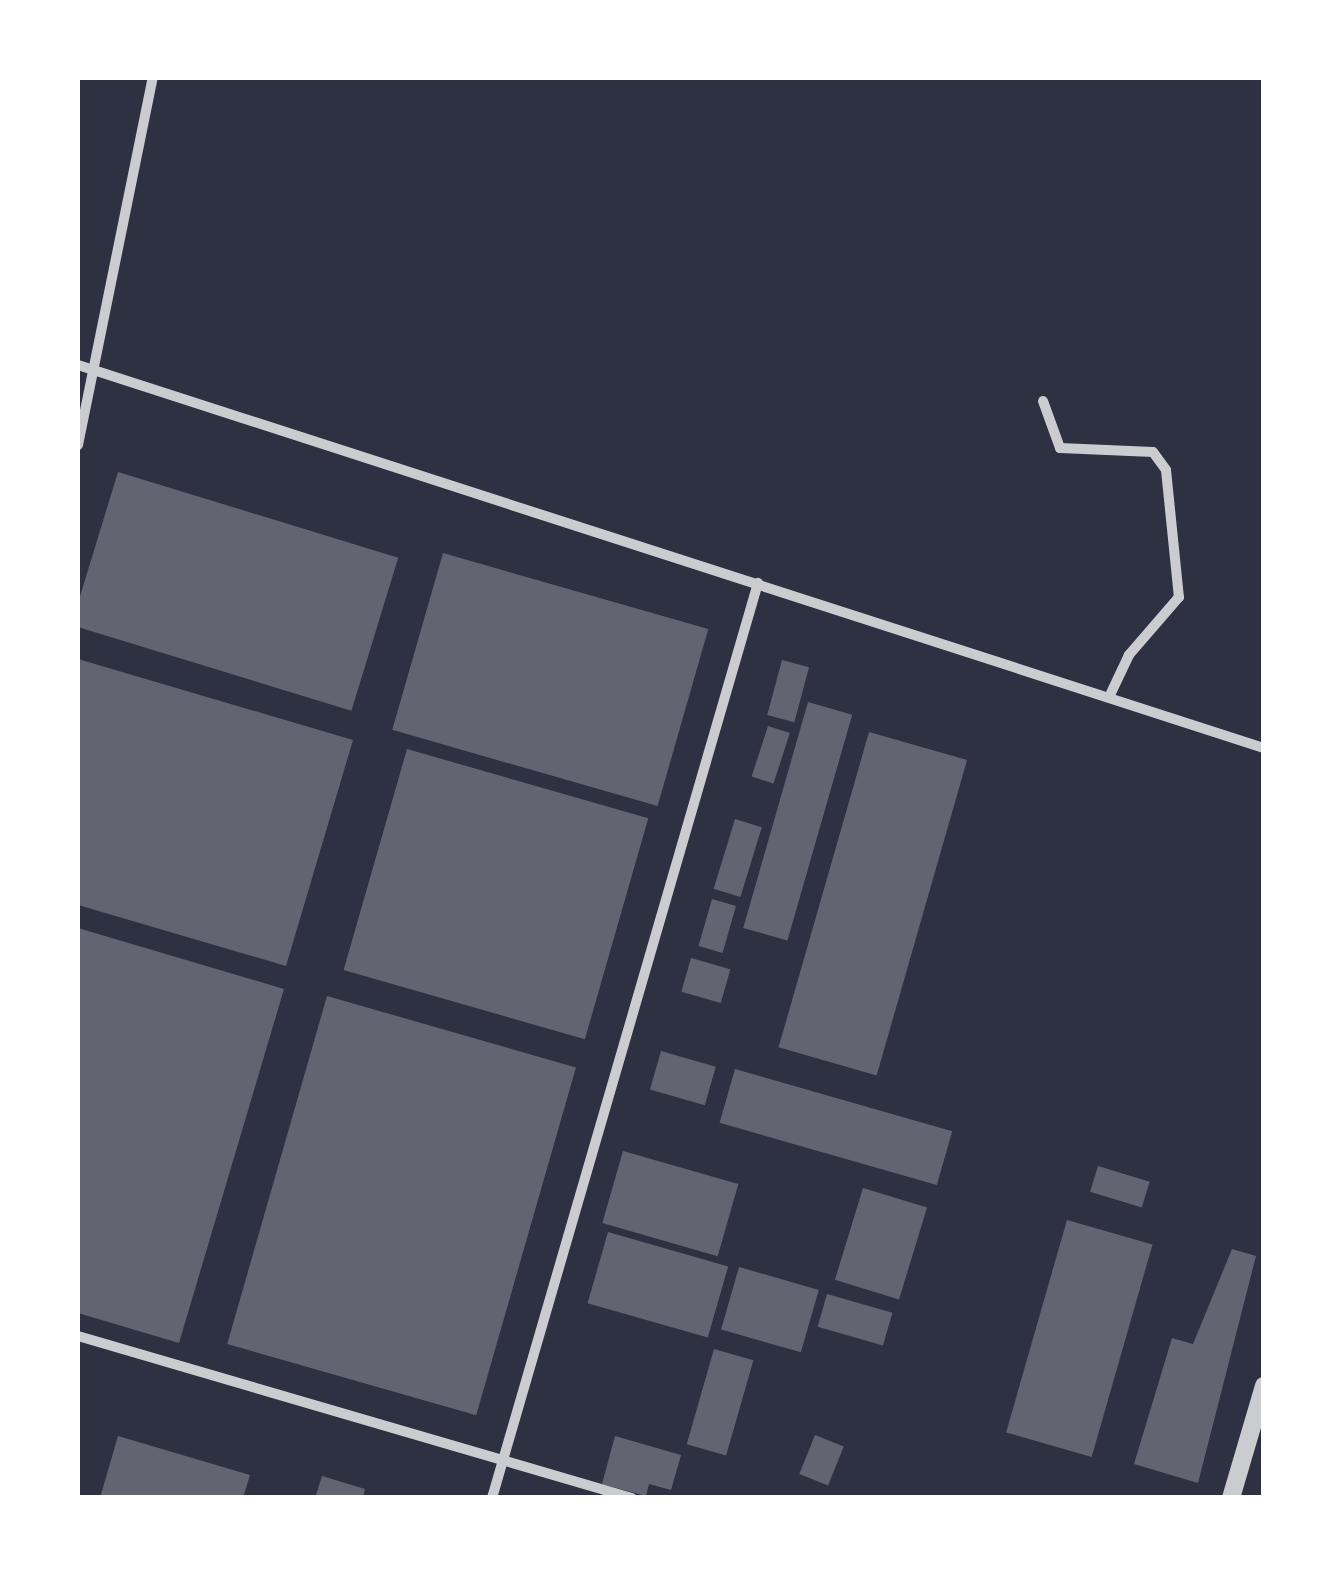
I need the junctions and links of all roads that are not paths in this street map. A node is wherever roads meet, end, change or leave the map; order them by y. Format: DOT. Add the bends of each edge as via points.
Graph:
graph roads {
  1 [pos="153,78"];
  2 [pos="78,365"];
  3 [pos="95,370"];
  4 [pos="1043,401"];
  5 [pos="78,446"];
  6 [pos="758,582"];
  7 [pos="1111,693"];
  8 [pos="1264,748"];
  9 [pos="78,1336"];
  10 [pos="1264,1386"];
  11 [pos="502,1462"];
  12 [pos="492,1498"];
  13 [pos="632,1498"];
  14 [pos="1231,1498"];
  1 -- 3 [label="street"];
  2 -- 3 [label="street"];
  3 -- 5 [label="street"];
  3 -- 6 [label="street"];
  4 -- 7 [label="street" via="1060,448 1153,452 1166,470 1179,597 1130,654"];
  6 -- 7 [label="street"];
  6 -- 11 [label="street"];
  7 -- 8 [label="street"];
  9 -- 11 [label="street"];
  10 -- 14 [label="street"];
  11 -- 12 [label="street"];
  11 -- 13 [label="street"];
}
